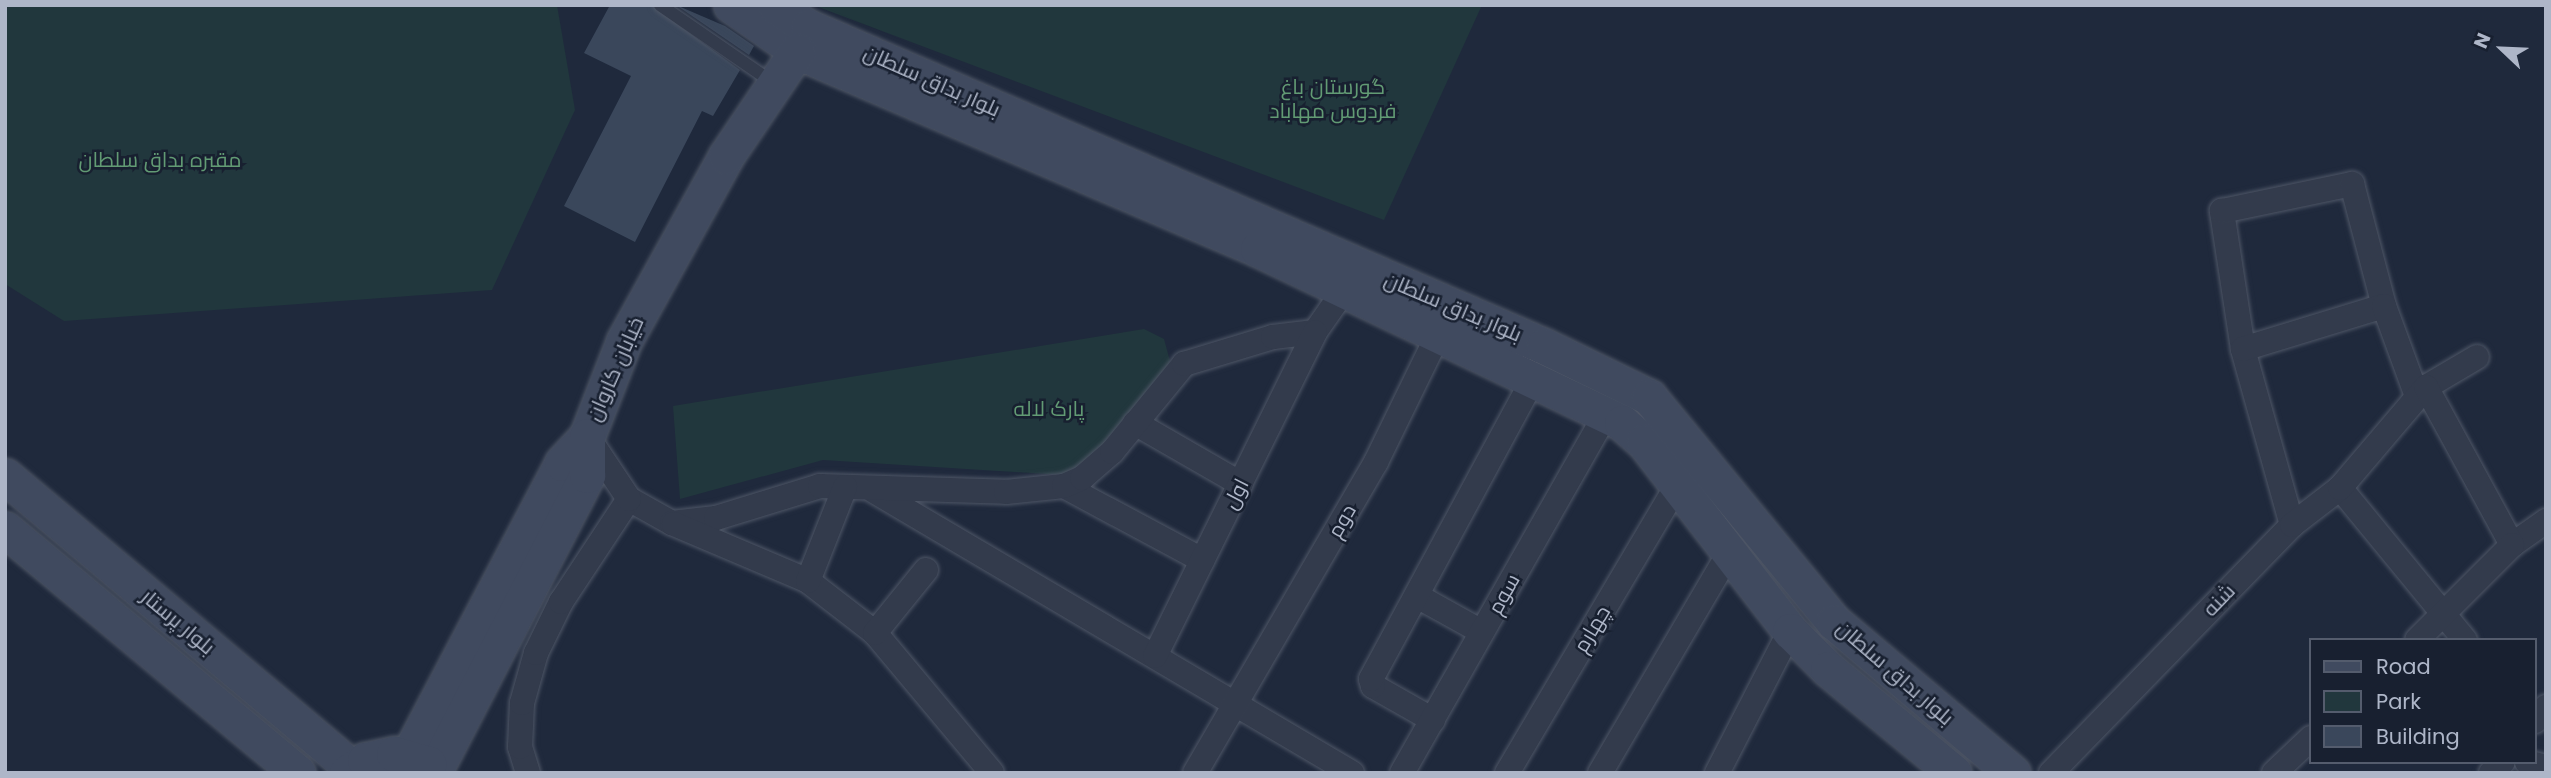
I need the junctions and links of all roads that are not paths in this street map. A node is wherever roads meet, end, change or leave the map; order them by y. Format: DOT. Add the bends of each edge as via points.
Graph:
graph roads {
  1 [pos="660,5"];
  2 [pos="731,5"];
  3 [pos="775,5"];
  4 [pos="797,51"];
  5 [pos="774,83"];
  6 [pos="1345,289"];
  7 [pos="2385,306"];
  8 [pos="1315,332"];
  9 [pos="1439,333"];
  10 [pos="1525,338"];
  11 [pos="2243,349"];
  12 [pos="1569,357"];
  13 [pos="2477,357"];
  14 [pos="1533,380"];
  15 [pos="2422,392"];
  16 [pos="1605,415"];
  17 [pos="1135,423"];
  18 [pos="587,436"];
  19 [pos="5,476"];
  20 [pos="1241,484"];
  21 [pos="1064,486"];
  22 [pos="1677,486"];
  23 [pos="845,487"];
  24 [pos="2340,488"];
  25 [pos="872,489"];
  26 [pos="629,499"];
  27 [pos="2546,521"];
  28 [pos="672,523"];
  29 [pos="2292,525"];
  30 [pos="5,529"];
  31 [pos="2512,545"];
  32 [pos="1729,553"];
  33 [pos="1202,560"];
  34 [pos="926,570"];
  35 [pos="808,581"];
  36 [pos="1417,596"];
  37 [pos="2445,614"];
  38 [pos="1790,631"];
  39 [pos="1482,632"];
  40 [pos="875,633"];
  41 [pos="2419,638"];
  42 [pos="2463,638"];
  43 [pos="1154,656"];
  44 [pos="1237,704"];
  45 [pos="1433,720"];
  46 [pos="2310,739"];
  47 [pos="1311,762"];
  48 [pos="428,765"];
  49 [pos="349,770"];
  50 [pos="298,773"];
  51 [pos="527,773"];
  52 [pos="992,773"];
  53 [pos="1195,773"];
  54 [pos="1352,773"];
  55 [pos="1402,773"];
  56 [pos="1507,773"];
  57 [pos="1600,773"];
  58 [pos="1717,773"];
  59 [pos="1954,773"];
  60 [pos="2013,773"];
  61 [pos="2051,773"];
  62 [pos="2274,773"];
  1 -- 5 [label="lane"];
  2 -- 4 [label="main road, بلوار بداق سلطان"];
  3 -- 10 [label="main road, بلوار بداق سلطان" via="808,26"];
  4 -- 5 [label="main road, خیابان کاروان"];
  4 -- 6 [label="main road, بلوار بداق سلطان"];
  5 -- 18 [label="main road, خیابان کاروان" via="726,156 624,341"];
  6 -- 8 [label="street, اول"];
  6 -- 9 [label="main road, بلوار بداق سلطان"];
  7 -- 11 [label="street"];
  7 -- 11 [label="street" via="2352,184 2222,211"];
  7 -- 15 [label="street"];
  8 -- 17 [label="street" via="1262,340 1184,364"];
  8 -- 20 [label="street, اول"];
  9 -- 14 [label="main road, بلوار بداق سلطان"];
  9 -- 44 [label="street, دوم" via="1376,462"];
  10 -- 12 [label="main road, بلوار بداق سلطان"];
  10 -- 14 [label="main road" via="1535,348 1535,363 1527,370"];
  11 -- 29 [label="street"];
  12 -- 14 [label="main road" via="1557,358 1548,367 1547,379"];
  12 -- 60 [label="main road, بلوار بداق سلطان" via="1631,387 1663,410 1834,622"];
  13 -- 15 [label="street, شنه"];
  14 -- 16 [label="main road, بلوار بداق سلطان"];
  14 -- 36 [label="street"];
  15 -- 24 [label="street, شنه"];
  15 -- 31 [label="street"];
  16 -- 22 [label="main road, بلوار بداق سلطان" via="1633,431"];
  16 -- 39 [label="street, سوم"];
  17 -- 20 [label="street"];
  17 -- 21 [label="street" via="1112,452 1082,478"];
  18 -- 26 [label="street, خیابان کاروان"];
  18 -- 48 [label="main road" via="575,469"];
  19 -- 49 [label="main road, بلوار پرستار"];
  20 -- 33 [label="street, اول"];
  21 -- 25 [label="street" via="1006,492"];
  21 -- 33 [label="street"];
  22 -- 32 [label="main road, بلوار بداق سلطان"];
  22 -- 56 [label="street, چهارم"];
  23 -- 25 [label="street"];
  23 -- 28 [label="street" via="820,486 716,518"];
  23 -- 35 [label="street"];
  24 -- 29 [label="street, شنه"];
  24 -- 37 [label="street"];
  25 -- 43 [label="street"];
  26 -- 28 [label="street"];
  26 -- 51 [label="street" via="561,602 536,653 522,702 520,747"];
  27 -- 31 [label="street"];
  28 -- 35 [label="street"];
  29 -- 61 [label="street, شنه"];
  30 -- 50 [label="main road"];
  31 -- 37 [label="street"];
  32 -- 38 [label="main road, بلوار بداق سلطان"];
  32 -- 57 [label="street"];
  33 -- 43 [label="street, اول"];
  34 -- 40 [label="street"];
  35 -- 40 [label="street"];
  36 -- 39 [label="street"];
  36 -- 45 [label="street" via="1370,683"];
  37 -- 41 [label="street"];
  37 -- 42 [label="street"];
  38 -- 58 [label="street"];
  38 -- 59 [label="main road, بلوار بداق سلطان" via="1828,669"];
  39 -- 45 [label="street, سوم"];
  40 -- 52 [label="street"];
  43 -- 44 [label="street"];
  44 -- 47 [label="street"];
  44 -- 53 [label="street, دوم"];
  45 -- 55 [label="street, سوم"];
  46 -- 62 [label="street"];
  47 -- 54 [label="street"];
  48 -- 49 [label="main road" via="379,755"];
}
